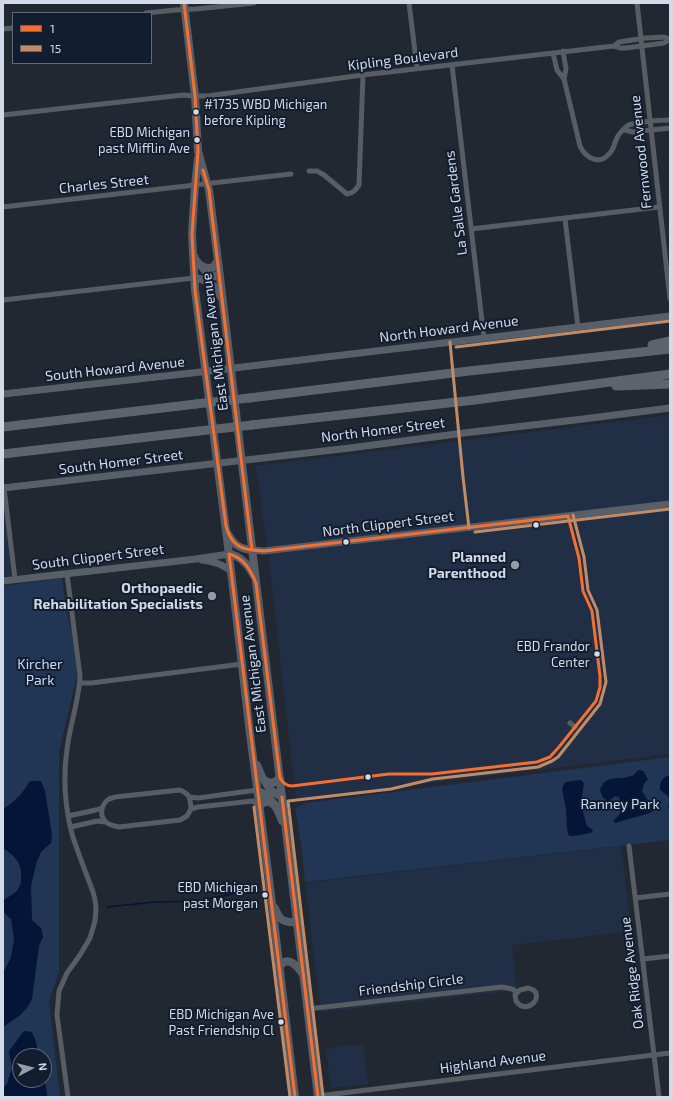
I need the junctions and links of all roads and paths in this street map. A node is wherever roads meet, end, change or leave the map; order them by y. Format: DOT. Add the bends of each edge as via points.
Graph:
graph roads {
  1 [pos="254,3"];
  2 [pos="409,3"];
  3 [pos="637,3"];
  4 [pos="185,6"];
  5 [pos="152,12"];
  6 [pos="640,38"];
  7 [pos="670,39"];
  8 [pos="614,46"];
  9 [pos="642,46"];
  10 [pos="563,52"];
  11 [pos="553,53"];
  12 [pos="452,65"];
  13 [pos="417,68"];
  14 [pos="363,75"];
  15 [pos="564,79"];
  16 [pos="195,96"];
  17 [pos="3,115"];
  18 [pos="670,120"];
  19 [pos="650,122"];
  20 [pos="670,128"];
  21 [pos="625,130"];
  22 [pos="651,130"];
  23 [pos="198,151"];
  24 [pos="309,171"];
  25 [pos="291,174"];
  26 [pos="208,184"];
  27 [pos="195,186"];
  28 [pos="3,207"];
  29 [pos="659,207"];
  30 [pos="565,218"];
  31 [pos="471,229"];
  32 [pos="192,251"];
  33 [pos="218,260"];
  34 [pos="200,265"];
  35 [pos="220,277"];
  36 [pos="194,278"];
  37 [pos="216,289"];
  38 [pos="195,290"];
  39 [pos="670,299"];
  40 [pos="3,300"];
  41 [pos="223,301"];
  42 [pos="670,316"];
  43 [pos="578,327"];
  44 [pos="484,338"];
  45 [pos="670,341"];
  46 [pos="670,349"];
  47 [pos="561,361"];
  48 [pos="231,368"];
  49 [pos="206,372"];
  50 [pos="670,374"];
  51 [pos="670,384"];
  52 [pos="564,387"];
  53 [pos="3,394"];
  54 [pos="670,408"];
  55 [pos="3,427"];
  56 [pos="3,454"];
  57 [pos="241,461"];
  58 [pos="218,463"];
  59 [pos="4,488"];
  60 [pos="670,504"];
  61 [pos="226,526"];
  62 [pos="252,550"];
  63 [pos="229,554"];
  64 [pos="196,559"];
  65 [pos="231,571"];
  66 [pos="67,574"];
  67 [pos="16,579"];
  68 [pos="3,581"];
  69 [pos="256,583"];
  70 [pos="242,664"];
  71 [pos="80,683"];
  72 [pos="570,723"];
  73 [pos="575,727"];
  74 [pos="253,755"];
  75 [pos="280,778"];
  76 [pos="263,779"];
  77 [pos="257,790"];
  78 [pos="282,796"];
  79 [pos="190,797"];
  80 [pos="259,806"];
  81 [pos="276,807"];
  82 [pos="102,808"];
  83 [pos="191,809"];
  84 [pos="68,816"];
  85 [pos="106,822"];
  86 [pos="71,827"];
  87 [pos="286,834"];
  88 [pos="629,846"];
  89 [pos="670,894"];
  90 [pos="635,898"];
  91 [pos="271,900"];
  92 [pos="297,922"];
  93 [pos="670,956"];
  94 [pos="643,959"];
  95 [pos="279,967"];
  96 [pos="303,973"];
  97 [pos="517,992"];
  98 [pos="307,1009"];
  99 [pos="670,1053"];
  100 [pos="654,1055"];
  101 [pos="318,1096"];
  102 [pos="68,1097"];
  103 [pos="295,1097"];
  104 [pos="659,1097"];
  1 -- 4 [label="street" via="196,9"];
  2 -- 13 [label="street"];
  3 -- 6 [label="street, Fernwood Avenue"];
  4 -- 5 [label="street" via="175,10"];
  4 -- 16 [label="main road, East Michigan Avenue"];
  6 -- 7 [label="street, Kipling Boulevard" via="658,36"];
  6 -- 8 [label="street, Kipling Boulevard" via="619,42"];
  6 -- 9 [label="street, Fernwood Avenue"];
  7 -- 9 [label="street, Kipling Boulevard" via="664,43"];
  8 -- 9 [label="street, Kipling Boulevard"];
  8 -- 10 [label="street, Kipling Boulevard"];
  9 -- 19 [label="street, Fernwood Avenue"];
  10 -- 11 [label="street, Kipling Boulevard"];
  10 -- 15 [label="street" via="566,69"];
  11 -- 12 [label="street, Kipling Boulevard"];
  11 -- 15 [label="street" via="557,70"];
  12 -- 13 [label="street, Kipling Boulevard"];
  12 -- 31 [label="street, La Salle Gardens"];
  13 -- 14 [label="street, Kipling Boulevard"];
  14 -- 16 [label="street, Kipling Boulevard"];
  14 -- 24 [label="street" via="359,185 355,191 347,194 324,175"];
  15 -- 21 [label="street" via="580,146 587,157 604,158 609,154 617,137"];
  16 -- 17 [label="street, Kipling Boulevard" via="183,95"];
  16 -- 23 [label="main road, East Michigan Avenue"];
  18 -- 19 [label="street"];
  19 -- 21 [label="street" via="632,124"];
  19 -- 22 [label="street, Fernwood Avenue"];
  20 -- 22 [label="street"];
  21 -- 22 [label="street"];
  22 -- 29 [label="street, Fernwood Avenue"];
  23 -- 26 [label="main road, East Michigan Avenue"];
  23 -- 27 [label="main road, East Michigan Avenue"];
  25 -- 26 [label="street, Charles Street"];
  26 -- 27 [label="street, Charles Street"];
  26 -- 33 [label="main road, East Michigan Avenue"];
  27 -- 28 [label="street, Charles Street"];
  27 -- 32 [label="main road, East Michigan Avenue"];
  29 -- 30 [label="street"];
  29 -- 39 [label="street, Fernwood Avenue"];
  30 -- 31 [label="street"];
  30 -- 43 [label="street"];
  31 -- 44 [label="street, La Salle Gardens"];
  32 -- 34 [label="main road"];
  32 -- 36 [label="main road, East Michigan Avenue"];
  33 -- 34 [label="main road" via="212,268"];
  33 -- 35 [label="main road, East Michigan Avenue"];
  34 -- 35 [label="main road" via="208,273"];
  35 -- 41 [label="main road, East Michigan Avenue"];
  36 -- 37 [label="main road" via="209,282"];
  36 -- 38 [label="main road, East Michigan Avenue"];
  36 -- 40 [label="street"];
  37 -- 38 [label="main road" via="205,284"];
  37 -- 41 [label="main road"];
  38 -- 49 [label="main road, East Michigan Avenue"];
  41 -- 48 [label="main road, East Michigan Avenue"];
  42 -- 43 [label="street, North Howard Avenue"];
  43 -- 44 [label="street, North Howard Avenue"];
  44 -- 48 [label="street, North Howard Avenue"];
  45 -- 47 [label="highway"];
  46 -- 47 [label="highway"];
  47 -- 55 [label="highway, bridge"];
  48 -- 49 [label="street, South Howard Avenue"];
  48 -- 57 [label="main road, East Michigan Avenue"];
  49 -- 53 [label="street, South Howard Avenue"];
  49 -- 58 [label="main road, East Michigan Avenue"];
  50 -- 52 [label="highway"];
  51 -- 52 [label="highway"];
  52 -- 56 [label="highway, bridge" via="476,400"];
  54 -- 57 [label="street, North Homer Street"];
  57 -- 58 [label="street, South Homer Street"];
  57 -- 62 [label="main road, East Michigan Avenue"];
  58 -- 59 [label="street, South Homer Street"];
  58 -- 61 [label="main road, East Michigan Avenue"];
  59 -- 67 [label="street"];
  60 -- 62 [label="street, North Clippert Street" via="264,551"];
  61 -- 62 [label="main road" via="229,536 237,546"];
  61 -- 63 [label="main road, East Michigan Avenue"];
  62 -- 69 [label="main road, East Michigan Avenue"];
  63 -- 64 [label="street, South Clippert Street"];
  63 -- 65 [label="main road, East Michigan Avenue"];
  63 -- 69 [label="main road" via="245,562"];
  64 -- 65 [label="street, South Clippert Street" via="216,562"];
  64 -- 66 [label="street, South Clippert Street"];
  65 -- 70 [label="main road, East Michigan Avenue"];
  66 -- 67 [label="street, South Clippert Street"];
  66 -- 71 [label="street"];
  67 -- 68 [label="street, South Clippert Street"];
  69 -- 75 [label="main road, East Michigan Avenue"];
  70 -- 71 [label="street"];
  70 -- 74 [label="main road, East Michigan Avenue"];
  71 -- 84 [label="street" via="67,749 65,784"];
  72 -- 73 [label="street"];
  74 -- 76 [label="main road"];
  74 -- 77 [label="main road, East Michigan Avenue"];
  75 -- 76 [label="main road" via="273,783"];
  75 -- 78 [label="main road, East Michigan Avenue"];
  76 -- 78 [label="main road" via="270,790"];
  77 -- 79 [label="street"];
  77 -- 80 [label="main road, East Michigan Avenue"];
  77 -- 81 [label="main road" via="270,798"];
  78 -- 87 [label="main road, East Michigan Avenue"];
  79 -- 82 [label="street" via="180,790 115,797 109,799"];
  79 -- 83 [label="street"];
  80 -- 81 [label="main road" via="272,802"];
  80 -- 83 [label="street" via="253,801"];
  80 -- 91 [label="main road, East Michigan Avenue"];
  81 -- 87 [label="main road"];
  82 -- 84 [label="street"];
  82 -- 85 [label="street"];
  83 -- 85 [label="street" via="187,816 180,820 119,827"];
  84 -- 86 [label="street"];
  85 -- 86 [label="street" via="97,821"];
  86 -- 102 [label="street" via="93,892 96,909 90,938 67,973 59,991 57,1015"];
  87 -- 92 [label="main road, East Michigan Avenue"];
  88 -- 90 [label="street, Oak Ridge Avenue"];
  89 -- 90 [label="street"];
  90 -- 94 [label="street, Oak Ridge Avenue"];
  91 -- 92 [label="main road" via="280,918 286,922"];
  91 -- 95 [label="main road, East Michigan Avenue"];
  92 -- 96 [label="main road, East Michigan Avenue"];
  93 -- 94 [label="street"];
  94 -- 100 [label="street, Oak Ridge Avenue"];
  95 -- 96 [label="main road" via="284,962 291,962"];
  95 -- 103 [label="main road, East Michigan Avenue"];
  96 -- 98 [label="main road, East Michigan Avenue"];
  97 -- 97 [label="street, Friendship Circle" via="516,1001 522,1007 529,1006 536,1000 536,994 531,988"];
  97 -- 98 [label="street, Friendship Circle" via="502,987"];
  98 -- 101 [label="main road, East Michigan Avenue"];
  99 -- 100 [label="street, Highland Avenue"];
  100 -- 101 [label="street, Highland Avenue"];
  100 -- 104 [label="street, Oak Ridge Avenue"];
}
